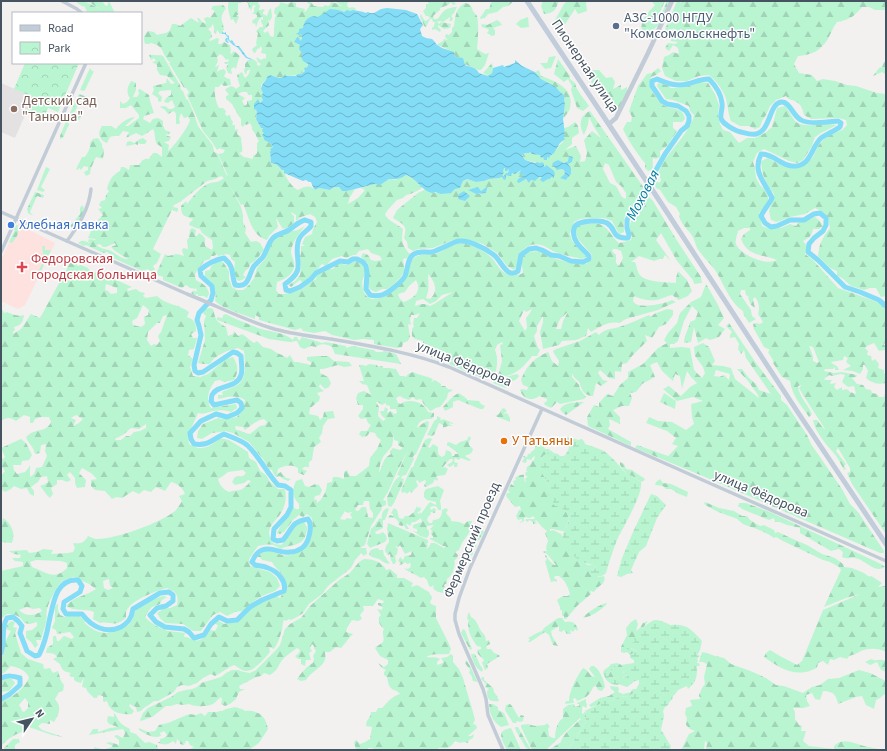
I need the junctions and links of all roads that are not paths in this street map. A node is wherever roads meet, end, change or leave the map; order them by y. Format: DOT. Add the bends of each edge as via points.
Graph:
graph roads {
  1 [pos="62,1"];
  2 [pos="527,1"];
  3 [pos="672,1"];
  4 [pos="81,12"];
  5 [pos="86,64"];
  6 [pos="609,124"];
  7 [pos="91,189"];
  8 [pos="1,212"];
  9 [pos="16,218"];
  10 [pos="68,241"];
  11 [pos="1,252"];
  12 [pos="542,408"];
  13 [pos="886,544"];
  14 [pos="886,561"];
  15 [pos="503,750"];
  1 -- 4 [label="street"];
  2 -- 6 [label="main road, Пионерная улица"];
  3 -- 6 [label="street" via="616,118"];
  5 -- 9 [label="street"];
  6 -- 13 [label="main road, Пионерная улица"];
  7 -- 10 [label="street" via="87,209"];
  8 -- 9 [label="street, улица Фёдорова"];
  9 -- 10 [label="street, улица Фёдорова"];
  9 -- 11 [label="street"];
  10 -- 12 [label="street, улица Фёдорова" via="273,329 420,357"];
  12 -- 14 [label="street, улица Фёдорова"];
  12 -- 15 [label="street, Фермерский проезд" via="470,568 455,614 459,634 486,699 488,715"];
}
